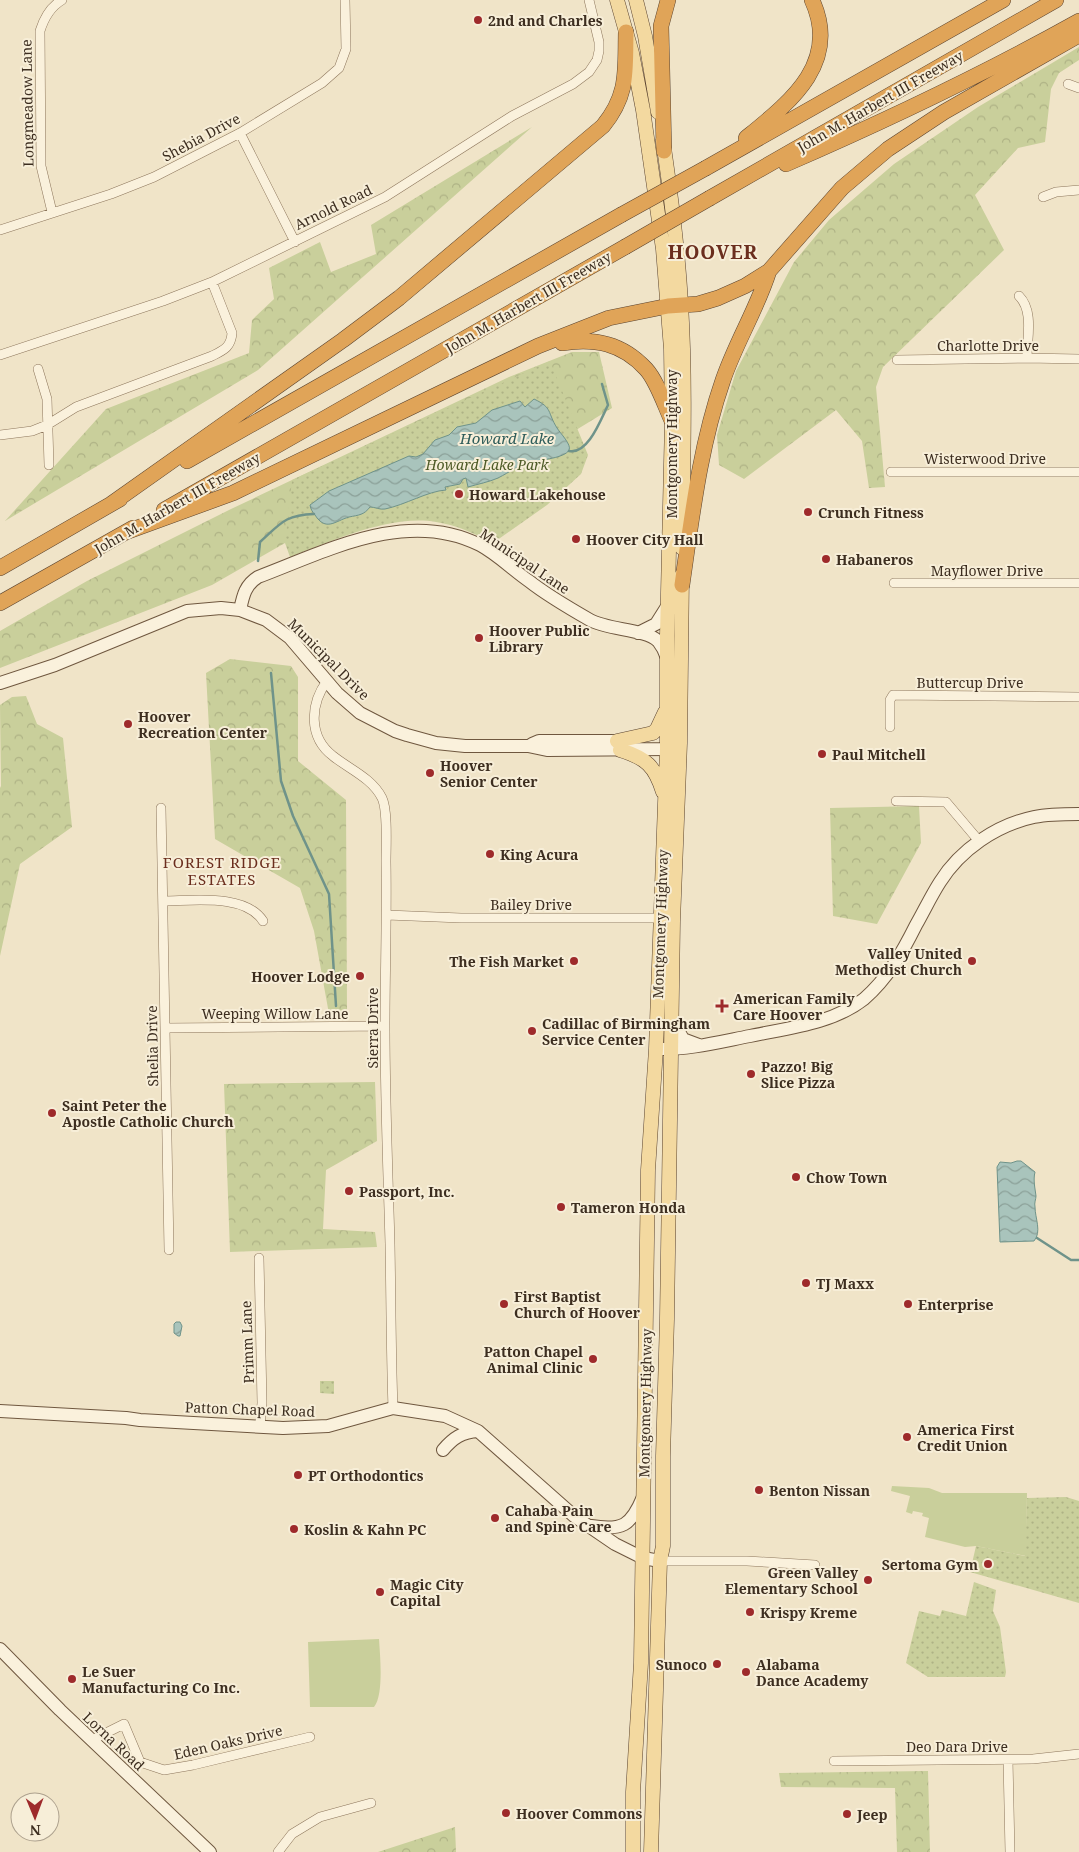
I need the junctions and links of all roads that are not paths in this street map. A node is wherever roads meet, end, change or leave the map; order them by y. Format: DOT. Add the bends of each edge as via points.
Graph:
graph roads {
  1 [pos="62,0"];
  2 [pos="345,0"];
  3 [pos="590,0"];
  4 [pos="617,0"];
  5 [pos="636,0"];
  6 [pos="668,0"];
  7 [pos="812,0"];
  8 [pos="998,0"];
  9 [pos="1003,0"];
  10 [pos="1056,0"];
  11 [pos="1079,20"];
  12 [pos="960,24"];
  13 [pos="626,32"];
  14 [pos="1079,35"];
  15 [pos="1068,84"];
  16 [pos="1079,88"];
  17 [pos="240,133"];
  18 [pos="664,151"];
  19 [pos="709,167"];
  20 [pos="744,178"];
  21 [pos="1079,190"];
  22 [pos="1042,197"];
  23 [pos="52,212"];
  24 [pos="0,230"];
  25 [pos="295,242"];
  26 [pos="769,271"];
  27 [pos="212,282"];
  28 [pos="1019,296"];
  29 [pos="674,305"];
  30 [pos="538,346"];
  31 [pos="0,355"];
  32 [pos="1026,358"];
  33 [pos="1079,359"];
  34 [pos="897,360"];
  35 [pos="38,369"];
  36 [pos="672,421"];
  37 [pos="47,425"];
  38 [pos="0,435"];
  39 [pos="49,465"];
  40 [pos="892,472"];
  41 [pos="1079,472"];
  42 [pos="111,504"];
  43 [pos="126,532"];
  44 [pos="0,568"];
  45 [pos="894,583"];
  46 [pos="1079,583"];
  47 [pos="682,585"];
  48 [pos="0,603"];
  49 [pos="668,605"];
  50 [pos="240,610"];
  51 [pos="638,633"];
  52 [pos="667,658"];
  53 [pos="327,682"];
  54 [pos="0,683"];
  55 [pos="1079,697"];
  56 [pos="668,707"];
  57 [pos="890,727"];
  58 [pos="671,744"];
  59 [pos="618,745"];
  60 [pos="665,797"];
  61 [pos="896,801"];
  62 [pos="161,808"];
  63 [pos="1079,814"];
  64 [pos="979,841"];
  65 [pos="163,901"];
  66 [pos="674,912"];
  67 [pos="387,915"];
  68 [pos="660,918"];
  69 [pos="263,922"];
  70 [pos="672,1019"];
  71 [pos="385,1026"];
  72 [pos="165,1028"];
  73 [pos="701,1046"];
  74 [pos="656,1049"];
  75 [pos="672,1049"];
  76 [pos="169,1250"];
  77 [pos="259,1258"];
  78 [pos="393,1408"];
  79 [pos="0,1410"];
  80 [pos="260,1426"];
  81 [pos="478,1431"];
  82 [pos="444,1450"];
  83 [pos="644,1495"];
  84 [pos="589,1526"];
  85 [pos="643,1558"];
  86 [pos="660,1561"];
  87 [pos="815,1565"];
  88 [pos="0,1649"];
  89 [pos="310,1737"];
  90 [pos="92,1740"];
  91 [pos="1079,1754"];
  92 [pos="1008,1760"];
  93 [pos="834,1761"];
  94 [pos="371,1804"];
  95 [pos="210,1852"];
  96 [pos="278,1852"];
  97 [pos="633,1852"];
  98 [pos="652,1852"];
  99 [pos="1010,1852"];
  1 -- 23 [label="street, Longmeadow Lane" via="44,18 40,31 41,166"];
  2 -- 17 [label="street, Shebia Drive" via="346,49 339,68 322,83"];
  3 -- 25 [label="street, Arnold Road" via="599,51 597,60 585,76 512,116 385,197"];
  4 -- 13 [label="main road, Montgomery Highway"];
  5 -- 18 [label="main road, Montgomery Highway"];
  6 -- 18 [label="highway" via="661,26"];
  7 -- 19 [label="highway" via="821,32 815,65 806,82 769,119"];
  8 -- 12 [label="highway"];
  9 -- 12 [label="highway, John M. Harbert III Freeway"];
  10 -- 20 [label="highway, John M. Harbert III Freeway"];
  11 -- 20 [label="highway" via="969,79 844,139"];
  12 -- 19 [label="highway, John M. Harbert III Freeway"];
  13 -- 29 [label="main road, Montgomery Highway" via="645,119"];
  13 -- 42 [label="highway" via="624,85 613,114 603,126 399,298"];
  14 -- 26 [label="highway" via="944,112 888,149 842,188"];
  15 -- 16 [label="street"];
  17 -- 23 [label="street, Shebia Drive" via="154,177"];
  17 -- 25 [label="street"];
  18 -- 29 [label="main road, Montgomery Highway" via="676,243"];
  19 -- 42 [label="highway, John M. Harbert III Freeway, bridge"];
  20 -- 43 [label="highway, John M. Harbert III Freeway, bridge"];
  21 -- 22 [label="street"];
  23 -- 24 [label="street, Shebia Drive"];
  25 -- 27 [label="street, Arnold Road"];
  26 -- 29 [label="highway" via="718,298 698,304"];
  26 -- 47 [label="highway" via="723,379 711,418 701,458"];
  27 -- 31 [label="street, Arnold Road"];
  27 -- 37 [label="street" via="232,333 226,349 76,406"];
  28 -- 32 [label="street" via="1026,303 1028,314"];
  29 -- 30 [label="highway" via="610,318"];
  29 -- 36 [label="main road, Montgomery Highway"];
  29 -- 47 [label="main road, Montgomery Highway" via="684,438"];
  30 -- 36 [label="highway" via="580,340 609,343 647,370"];
  30 -- 43 [label="highway" via="233,493"];
  32 -- 33 [label="street, Charlotte Drive"];
  32 -- 34 [label="street, Charlotte Drive"];
  35 -- 37 [label="street" via="47,399"];
  36 -- 49 [label="main road, Montgomery Highway"];
  37 -- 38 [label="street" via="32,431"];
  37 -- 39 [label="street"];
  40 -- 41 [label="street, Wisterwood Drive"];
  42 -- 44 [label="highway, John M. Harbert III Freeway"];
  43 -- 48 [label="highway, John M. Harbert III Freeway"];
  45 -- 46 [label="street, Mayflower Drive"];
  47 -- 58 [label="main road, Montgomery Highway"];
  49 -- 51 [label="street" via="656,624"];
  49 -- 52 [label="main road, Montgomery Highway"];
  50 -- 51 [label="street, Municipal Lane" via="246,588 258,577 358,540 407,530 441,531 481,546 537,587 599,625"];
  50 -- 53 [label="street, Municipal Drive" via="266,620 290,638"];
  50 -- 54 [label="street, Municipal Drive" via="187,611 56,665"];
  51 -- 52 [label="street, Municipal Lane" via="659,642"];
  52 -- 56 [label="main road, Montgomery Highway"];
  53 -- 59 [label="street, Municipal Drive" via="360,712 395,731 436,743 528,746 547,750"];
  53 -- 67 [label="street, Sierra Drive" via="319,692 314,714 318,736 331,755 369,781 382,798"];
  55 -- 57 [label="street, Buttercup Drive" via="893,695 890,700"];
  56 -- 58 [label="main road, Montgomery Highway"];
  56 -- 59 [label="main road" via="653,733"];
  58 -- 59 [label="street, Municipal Drive"];
  58 -- 60 [label="main road, Montgomery Highway"];
  58 -- 66 [label="main road, Montgomery Highway"];
  59 -- 60 [label="main road" via="653,767"];
  60 -- 68 [label="main road, Montgomery Highway"];
  61 -- 64 [label="street" via="946,802"];
  62 -- 65 [label="street, Shelia Drive"];
  63 -- 64 [label="street" via="1022,820"];
  64 -- 73 [label="street" via="940,881 893,968 864,998 850,1008 817,1022"];
  65 -- 69 [label="street" via="236,903 253,910"];
  65 -- 72 [label="street, Shelia Drive"];
  66 -- 68 [label="street, Bailey Drive"];
  66 -- 70 [label="main road, Montgomery Highway"];
  67 -- 68 [label="street, Bailey Drive"];
  67 -- 71 [label="street, Sierra Drive"];
  68 -- 74 [label="main road, Montgomery Highway"];
  70 -- 73 [label="street" via="683,1039"];
  70 -- 75 [label="main road, Montgomery Highway"];
  71 -- 72 [label="street, Weeping Willow Lane"];
  71 -- 78 [label="street, Sierra Drive"];
  72 -- 76 [label="street, Shelia Drive"];
  73 -- 75 [label="street"];
  74 -- 75 [label="street"];
  74 -- 83 [label="main road, Montgomery Highway" via="648,1170"];
  75 -- 86 [label="main road, Montgomery Highway" via="663,1546"];
  77 -- 80 [label="street, Primm Lane"];
  78 -- 80 [label="street, Patton Chapel Road" via="328,1426"];
  78 -- 81 [label="street, Patton Chapel Road" via="445,1416"];
  79 -- 80 [label="street, Patton Chapel Road"];
  81 -- 82 [label="street" via="458,1436"];
  81 -- 84 [label="street, Patton Chapel Road"];
  83 -- 84 [label="street" via="636,1515 628,1523 603,1528"];
  83 -- 85 [label="main road, Montgomery Highway"];
  84 -- 85 [label="street, Patton Chapel Road"];
  85 -- 86 [label="street, Patton Chapel Road"];
  85 -- 97 [label="main road, Montgomery Highway"];
  86 -- 87 [label="street"];
  86 -- 98 [label="main road, Montgomery Highway"];
  88 -- 90 [label="street, Lorna Road"];
  89 -- 90 [label="street, Eden Oaks Drive" via="164,1770 140,1762 124,1724"];
  90 -- 95 [label="street, Lorna Road"];
  91 -- 92 [label="street, Deo Dara Drive"];
  92 -- 93 [label="street, Deo Dara Drive"];
  92 -- 99 [label="street"];
  94 -- 96 [label="street" via="320,1817 292,1834"];
}
